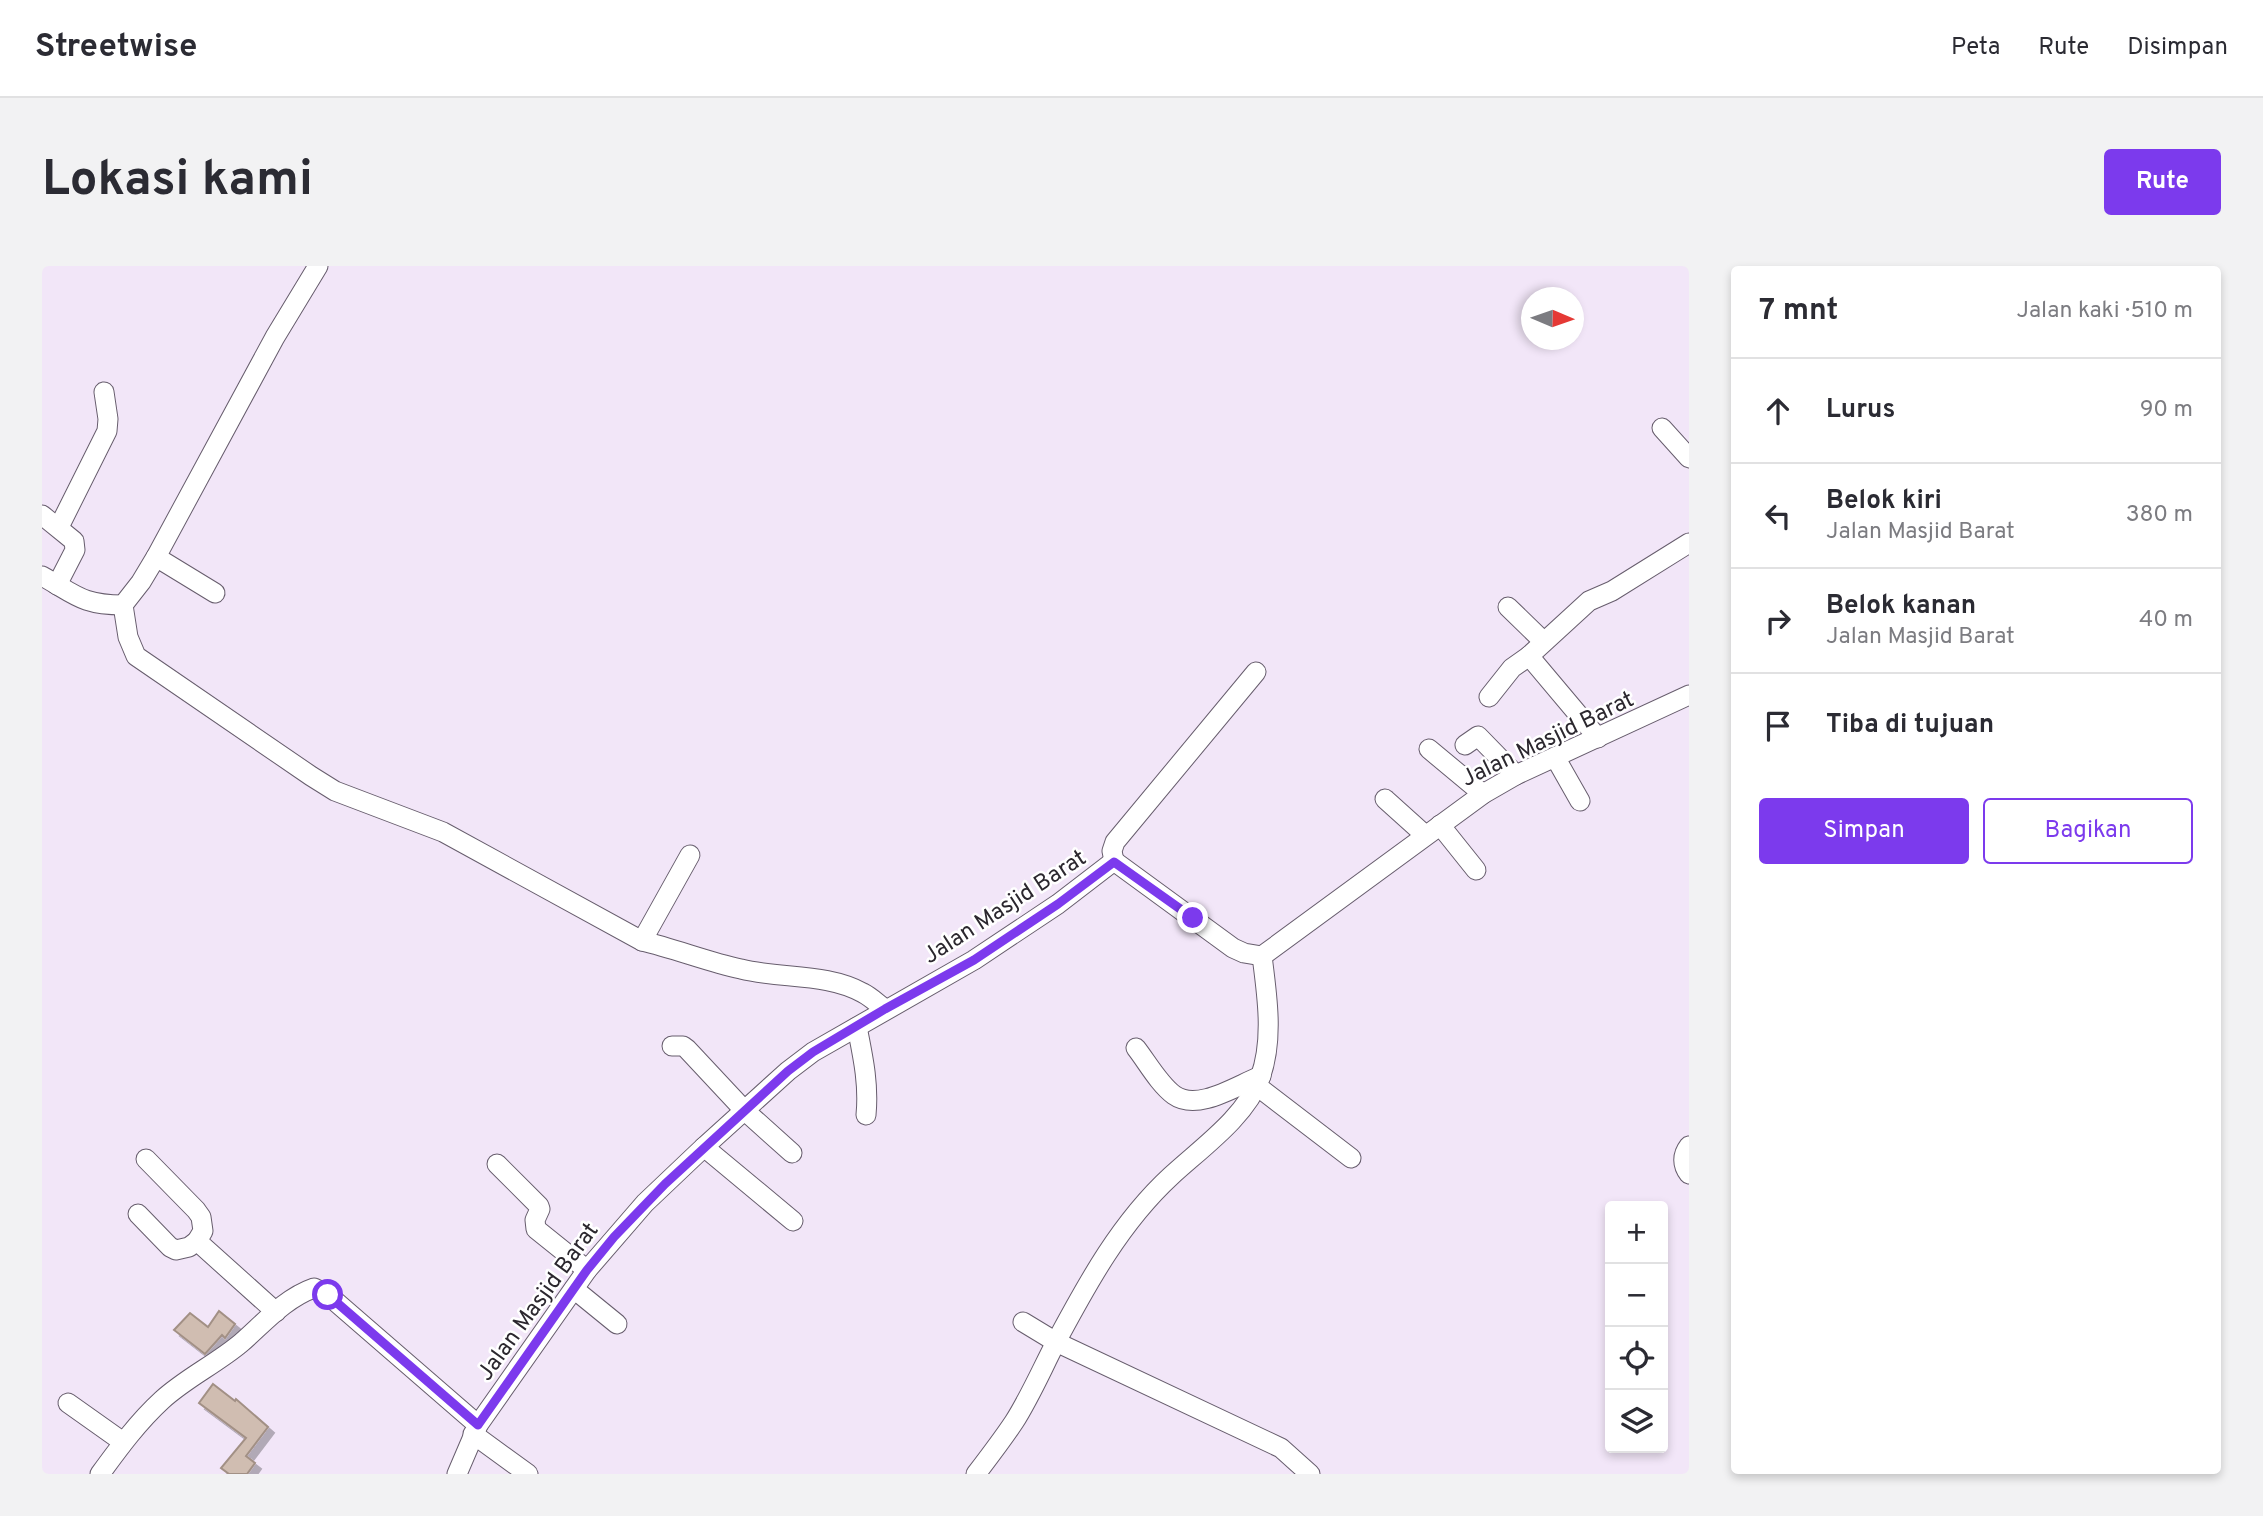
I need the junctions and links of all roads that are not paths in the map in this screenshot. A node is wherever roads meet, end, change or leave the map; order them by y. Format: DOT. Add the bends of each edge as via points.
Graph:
graph roads {
  1 [pos="318,266"];
  2 [pos="104,392"];
  3 [pos="1662,428"];
  4 [pos="1689,458"];
  5 [pos="42,514"];
  6 [pos="58,527"];
  7 [pos="1689,542"];
  8 [pos="156,557"];
  9 [pos="50,581"];
  10 [pos="215,593"];
  11 [pos="110,605"];
  12 [pos="1508,607"];
  13 [pos="1544,641"];
  14 [pos="1528,656"];
  15 [pos="1256,672"];
  16 [pos="1689,695"];
  17 [pos="1489,698"];
  18 [pos="1598,738"];
  19 [pos="1465,745"];
  20 [pos="1429,749"];
  21 [pos="1555,757"];
  22 [pos="1516,775"];
  23 [pos="1483,794"];
  24 [pos="1385,799"];
  25 [pos="1580,801"];
  26 [pos="1432,830"];
  27 [pos="690,855"];
  28 [pos="1114,862"];
  29 [pos="1475,870"];
  30 [pos="642,941"];
  31 [pos="1262,957"];
  32 [pos="885,1009"];
  33 [pos="857,1027"];
  34 [pos="672,1046"];
  35 [pos="1136,1048"];
  36 [pos="1259,1081"];
  37 [pos="744,1110"];
  38 [pos="866,1115"];
  39 [pos="1689,1146"];
  40 [pos="704,1147"];
  41 [pos="792,1153"];
  42 [pos="1350,1158"];
  43 [pos="146,1159"];
  44 [pos="497,1164"];
  45 [pos="1689,1174"];
  46 [pos="138,1214"];
  47 [pos="793,1221"];
  48 [pos="197,1241"];
  49 [pos="587,1270"];
  50 [pos="573,1289"];
  51 [pos="276,1312"];
  52 [pos="1023,1322"];
  53 [pos="617,1324"];
  54 [pos="1056,1342"];
  55 [pos="68,1403"];
  56 [pos="475,1429"];
  57 [pos="123,1442"];
  58 [pos="100,1474"];
  59 [pos="457,1474"];
  60 [pos="528,1474"];
  61 [pos="976,1474"];
  62 [pos="1310,1474"];
  1 -- 8 [label="street" via="247,385"];
  2 -- 6 [label="street" via="107,431"];
  3 -- 4 [label="street"];
  5 -- 6 [label="street"];
  6 -- 9 [label="street" via="74,541 75,550"];
  7 -- 13 [label="street" via="1589,601"];
  8 -- 10 [label="street"];
  8 -- 11 [label="street" via="141,582"];
  9 -- 11 [label="street" via="67,593"];
  11 -- 30 [label="street" via="136,656 311,776 335,790 443,832"];
  12 -- 13 [label="street"];
  13 -- 14 [label="street"];
  14 -- 17 [label="street" via="1512,668"];
  14 -- 18 [label="street"];
  15 -- 28 [label="street" via="1115,842"];
  16 -- 18 [label="street, Jalan Masjid Barat"];
  18 -- 21 [label="street, Jalan Masjid Barat"];
  19 -- 22 [label="street" via="1478,736"];
  20 -- 23 [label="street"];
  21 -- 22 [label="street, Jalan Masjid Barat"];
  21 -- 25 [label="street"];
  22 -- 23 [label="street, Jalan Masjid Barat"];
  23 -- 26 [label="street, Jalan Masjid Barat"];
  24 -- 26 [label="street"];
  26 -- 29 [label="street"];
  26 -- 31 [label="street, Jalan Masjid Barat"];
  27 -- 30 [label="street"];
  28 -- 31 [label="street, Jalan Masjid Barat" via="1233,948"];
  28 -- 32 [label="street, Jalan Masjid Barat" via="974,960"];
  30 -- 32 [label="street" via="742,970 845,986"];
  31 -- 36 [label="street" via="1268,1016"];
  32 -- 33 [label="street, Jalan Masjid Barat"];
  33 -- 37 [label="street, Jalan Masjid Barat" via="813,1052"];
  33 -- 38 [label="street" via="866,1069"];
  34 -- 37 [label="street" via="687,1049"];
  35 -- 36 [label="street" via="1166,1087 1184,1099 1206,1100"];
  36 -- 42 [label="street"];
  36 -- 54 [label="street" via="1220,1132 1170,1177 1111,1245"];
  37 -- 40 [label="street, Jalan Masjid Barat"];
  37 -- 41 [label="street"];
  39 -- 45 [label="street" via="1683,1159"];
  40 -- 47 [label="street"];
  40 -- 49 [label="street, Jalan Masjid Barat" via="637,1211"];
  43 -- 48 [label="street" via="201,1217 203,1231"];
  44 -- 49 [label="street" via="540,1209 536,1229"];
  46 -- 48 [label="street" via="176,1250"];
  48 -- 51 [label="street"];
  49 -- 50 [label="street, Jalan Masjid Barat"];
  50 -- 53 [label="street"];
  50 -- 56 [label="street, Jalan Masjid Barat"];
  51 -- 56 [label="street" via="305,1291 321,1290"];
  51 -- 57 [label="street" via="229,1353 163,1399"];
  52 -- 54 [label="street"];
  54 -- 61 [label="street" via="1014,1422"];
  54 -- 62 [label="street" via="1281,1448"];
  55 -- 57 [label="street"];
  56 -- 59 [label="street, Jalan Masjid Barat"];
  56 -- 60 [label="street"];
  57 -- 58 [label="street"];
}
